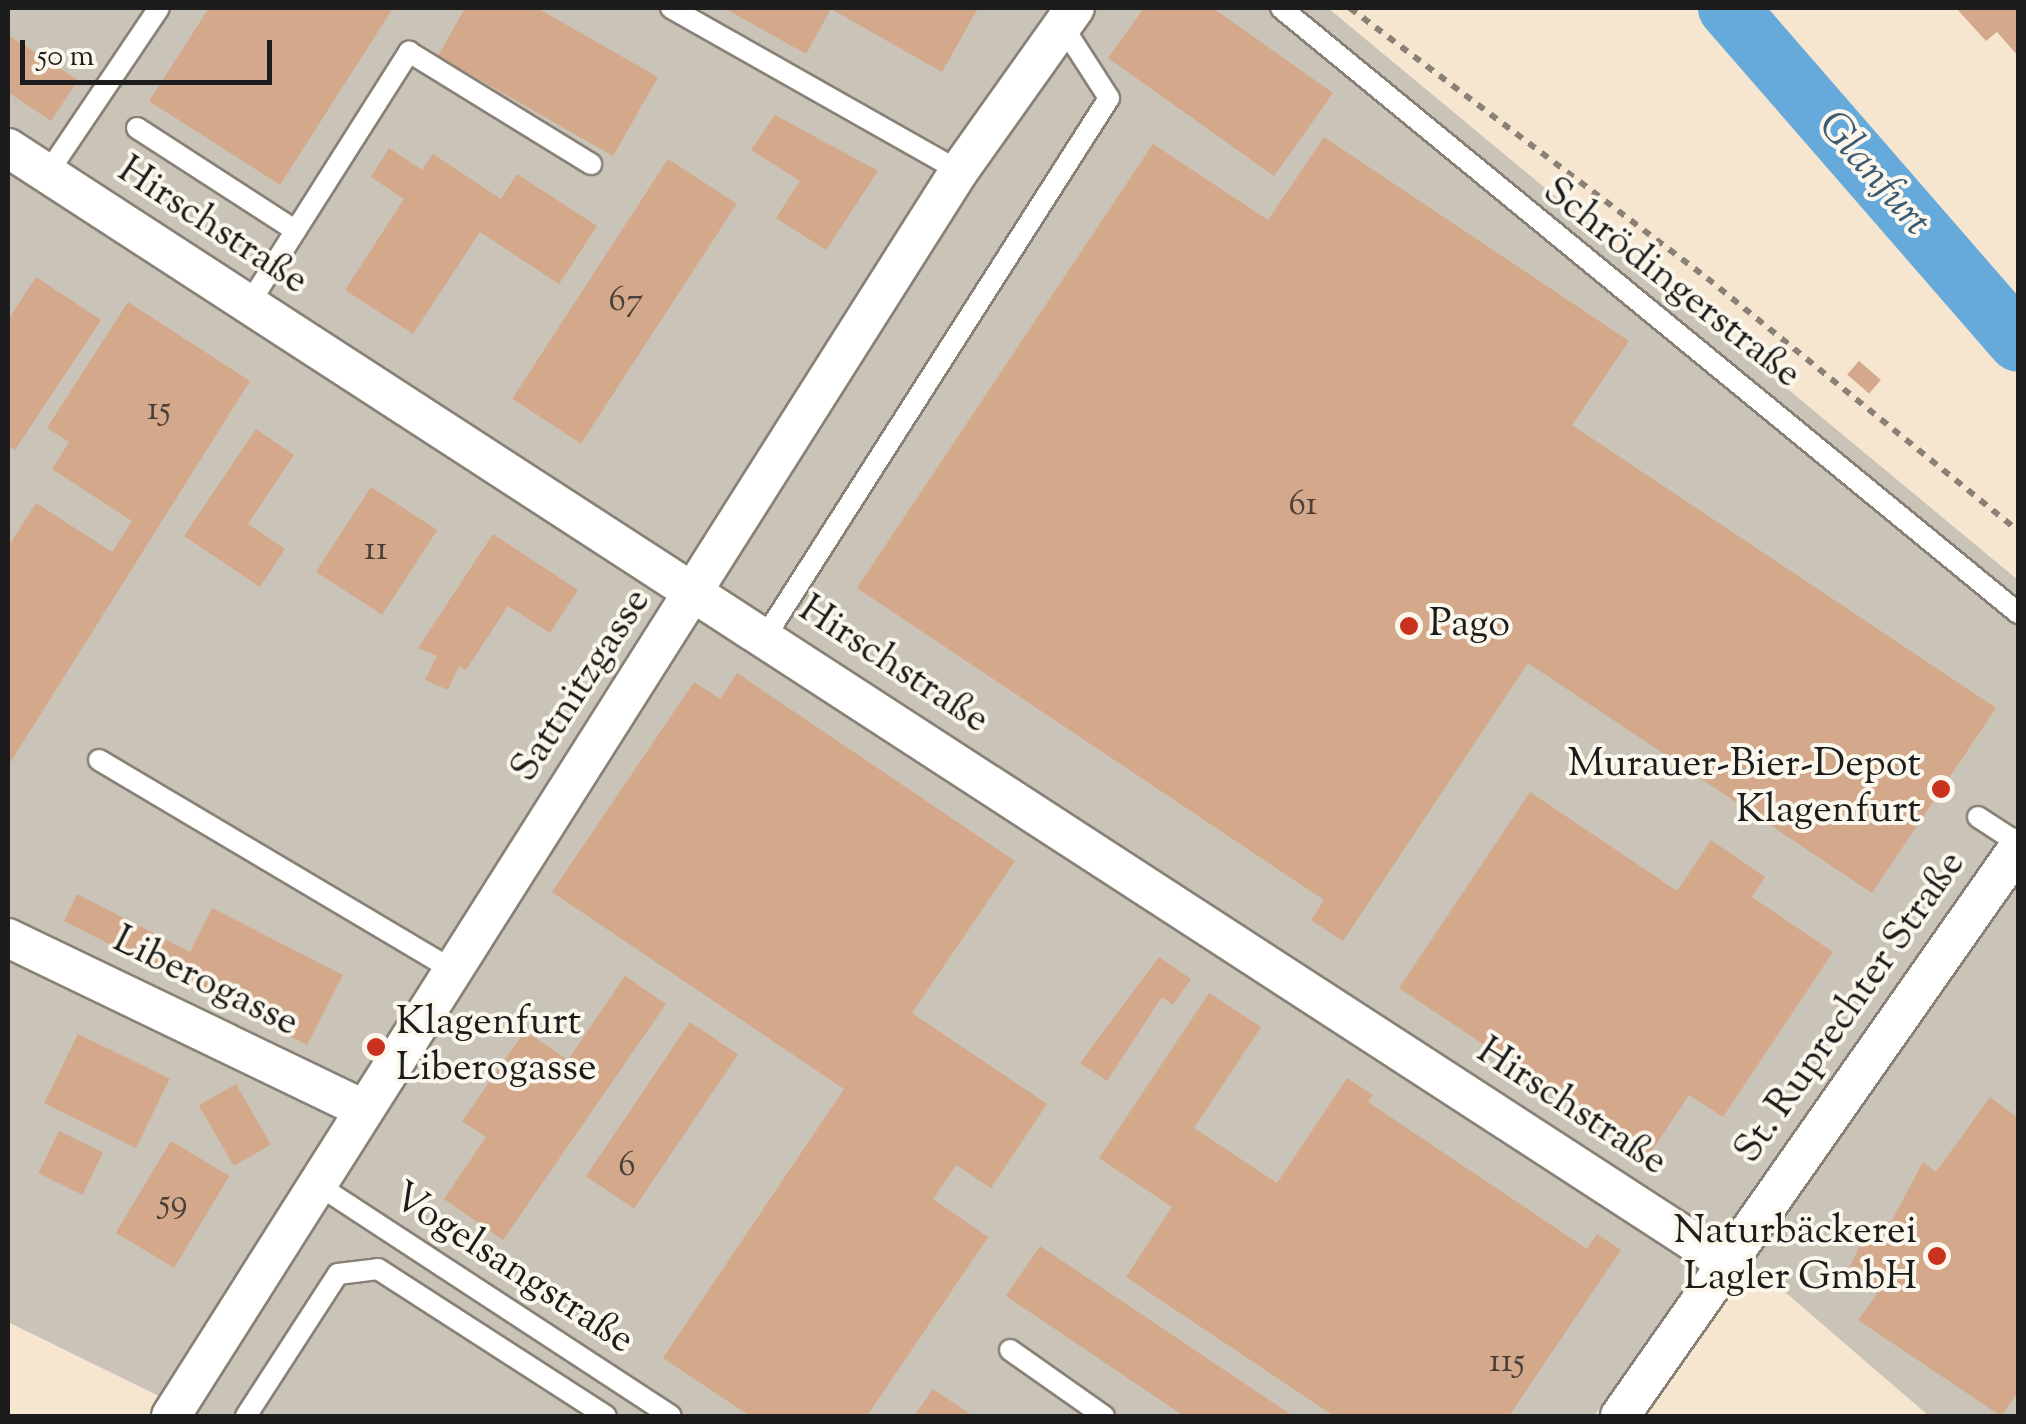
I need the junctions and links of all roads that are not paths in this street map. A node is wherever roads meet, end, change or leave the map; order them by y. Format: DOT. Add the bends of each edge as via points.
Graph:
graph roads {
  1 [pos="159,8"];
  2 [pos="671,8"];
  3 [pos="1281,8"];
  4 [pos="1069,16"];
  5 [pos="137,128"];
  6 [pos="8,148"];
  7 [pos="591,164"];
  8 [pos="959,171"];
  9 [pos="48,174"];
  10 [pos="296,231"];
  11 [pos="250,304"];
  12 [pos="696,592"];
  13 [pos="2018,613"];
  14 [pos="765,636"];
  15 [pos="99,760"];
  16 [pos="1978,817"];
  17 [pos="2018,845"];
  18 [pos="8,938"];
  19 [pos="453,970"];
  20 [pos="364,1110"];
  21 [pos="315,1183"];
  22 [pos="1726,1263"];
  23 [pos="1010,1350"];
  24 [pos="170,1416"];
  25 [pos="246,1416"];
  26 [pos="606,1416"];
  27 [pos="671,1416"];
  28 [pos="1104,1416"];
  29 [pos="1620,1416"];
  1 -- 9 [label="lane"];
  2 -- 8 [label="lane"];
  3 -- 13 [label="lane, Schrödingerstraße"];
  4 -- 8 [label="street, Sattnitzgasse"];
  4 -- 14 [label="lane" via="1109,98"];
  5 -- 10 [label="lane"];
  6 -- 9 [label="street, Hirschstraße"];
  7 -- 10 [label="lane" via="409,52"];
  8 -- 12 [label="street, Sattnitzgasse"];
  9 -- 11 [label="street, Hirschstraße"];
  10 -- 11 [label="lane"];
  11 -- 12 [label="street, Hirschstraße"];
  12 -- 14 [label="street, Hirschstraße"];
  12 -- 19 [label="street, Sattnitzgasse"];
  14 -- 22 [label="street, Hirschstraße"];
  15 -- 19 [label="lane"];
  16 -- 17 [label="lane"];
  17 -- 22 [label="street, St. Ruprechter Straße"];
  18 -- 20 [label="street, Liberogasse"];
  19 -- 20 [label="street, Sattnitzgasse"];
  20 -- 21 [label="street, Sattnitzgasse"];
  21 -- 24 [label="street, Sattnitzgasse"];
  21 -- 27 [label="lane, Vogelsangstraße"];
  22 -- 29 [label="street, St. Ruprechter Straße"];
  23 -- 28 [label="lane"];
  25 -- 26 [label="lane" via="338,1274 378,1270"];
}
